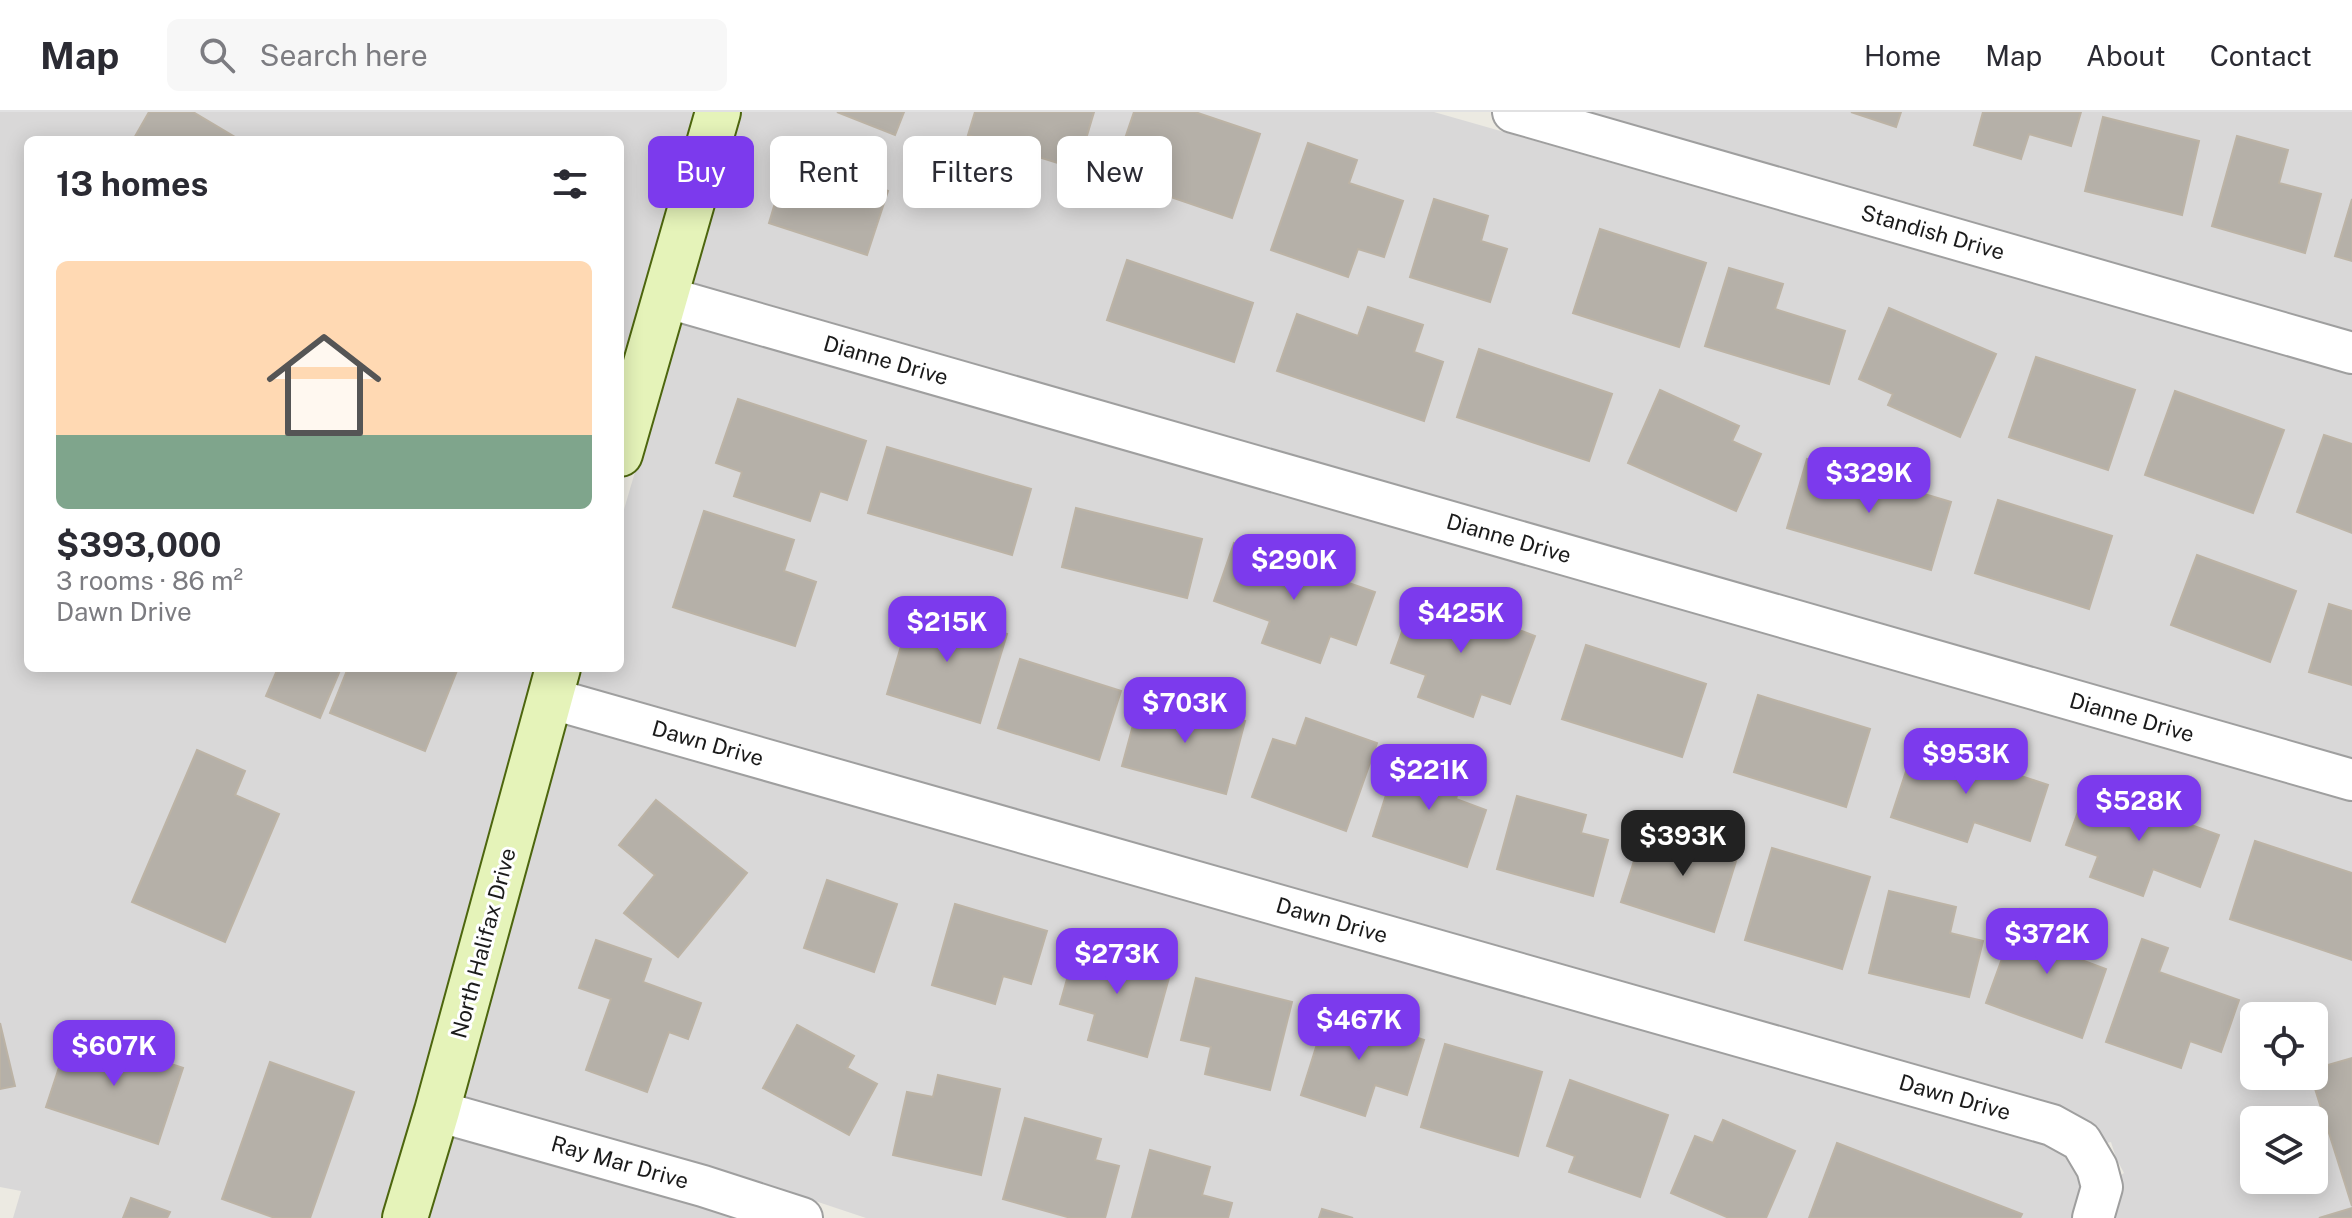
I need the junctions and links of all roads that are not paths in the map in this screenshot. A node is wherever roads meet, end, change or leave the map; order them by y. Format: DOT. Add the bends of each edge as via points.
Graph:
graph roads {
  1 [pos="718,112"];
  2 [pos="1513,112"];
  3 [pos="665,297"];
  4 [pos="2352,353"];
  5 [pos="624,440"];
  6 [pos="554,683"];
  7 [pos="2352,780"];
  8 [pos="437,1111"];
  9 [pos="405,1218"];
  10 [pos="802,1218"];
  11 [pos="2093,1218"];
  1 -- 3 [label="street"];
  2 -- 4 [label="street, Standish Drive"];
  3 -- 5 [label="street"];
  3 -- 7 [label="street, Dianne Drive"];
  6 -- 8 [label="street, North Halifax Drive"];
  6 -- 11 [label="street, Dawn Drive" via="2052,1125 2081,1141 2097,1168 2102,1187"];
  8 -- 9 [label="street, North Halifax Drive"];
  8 -- 10 [label="street, Ray Mar Drive"];
}
